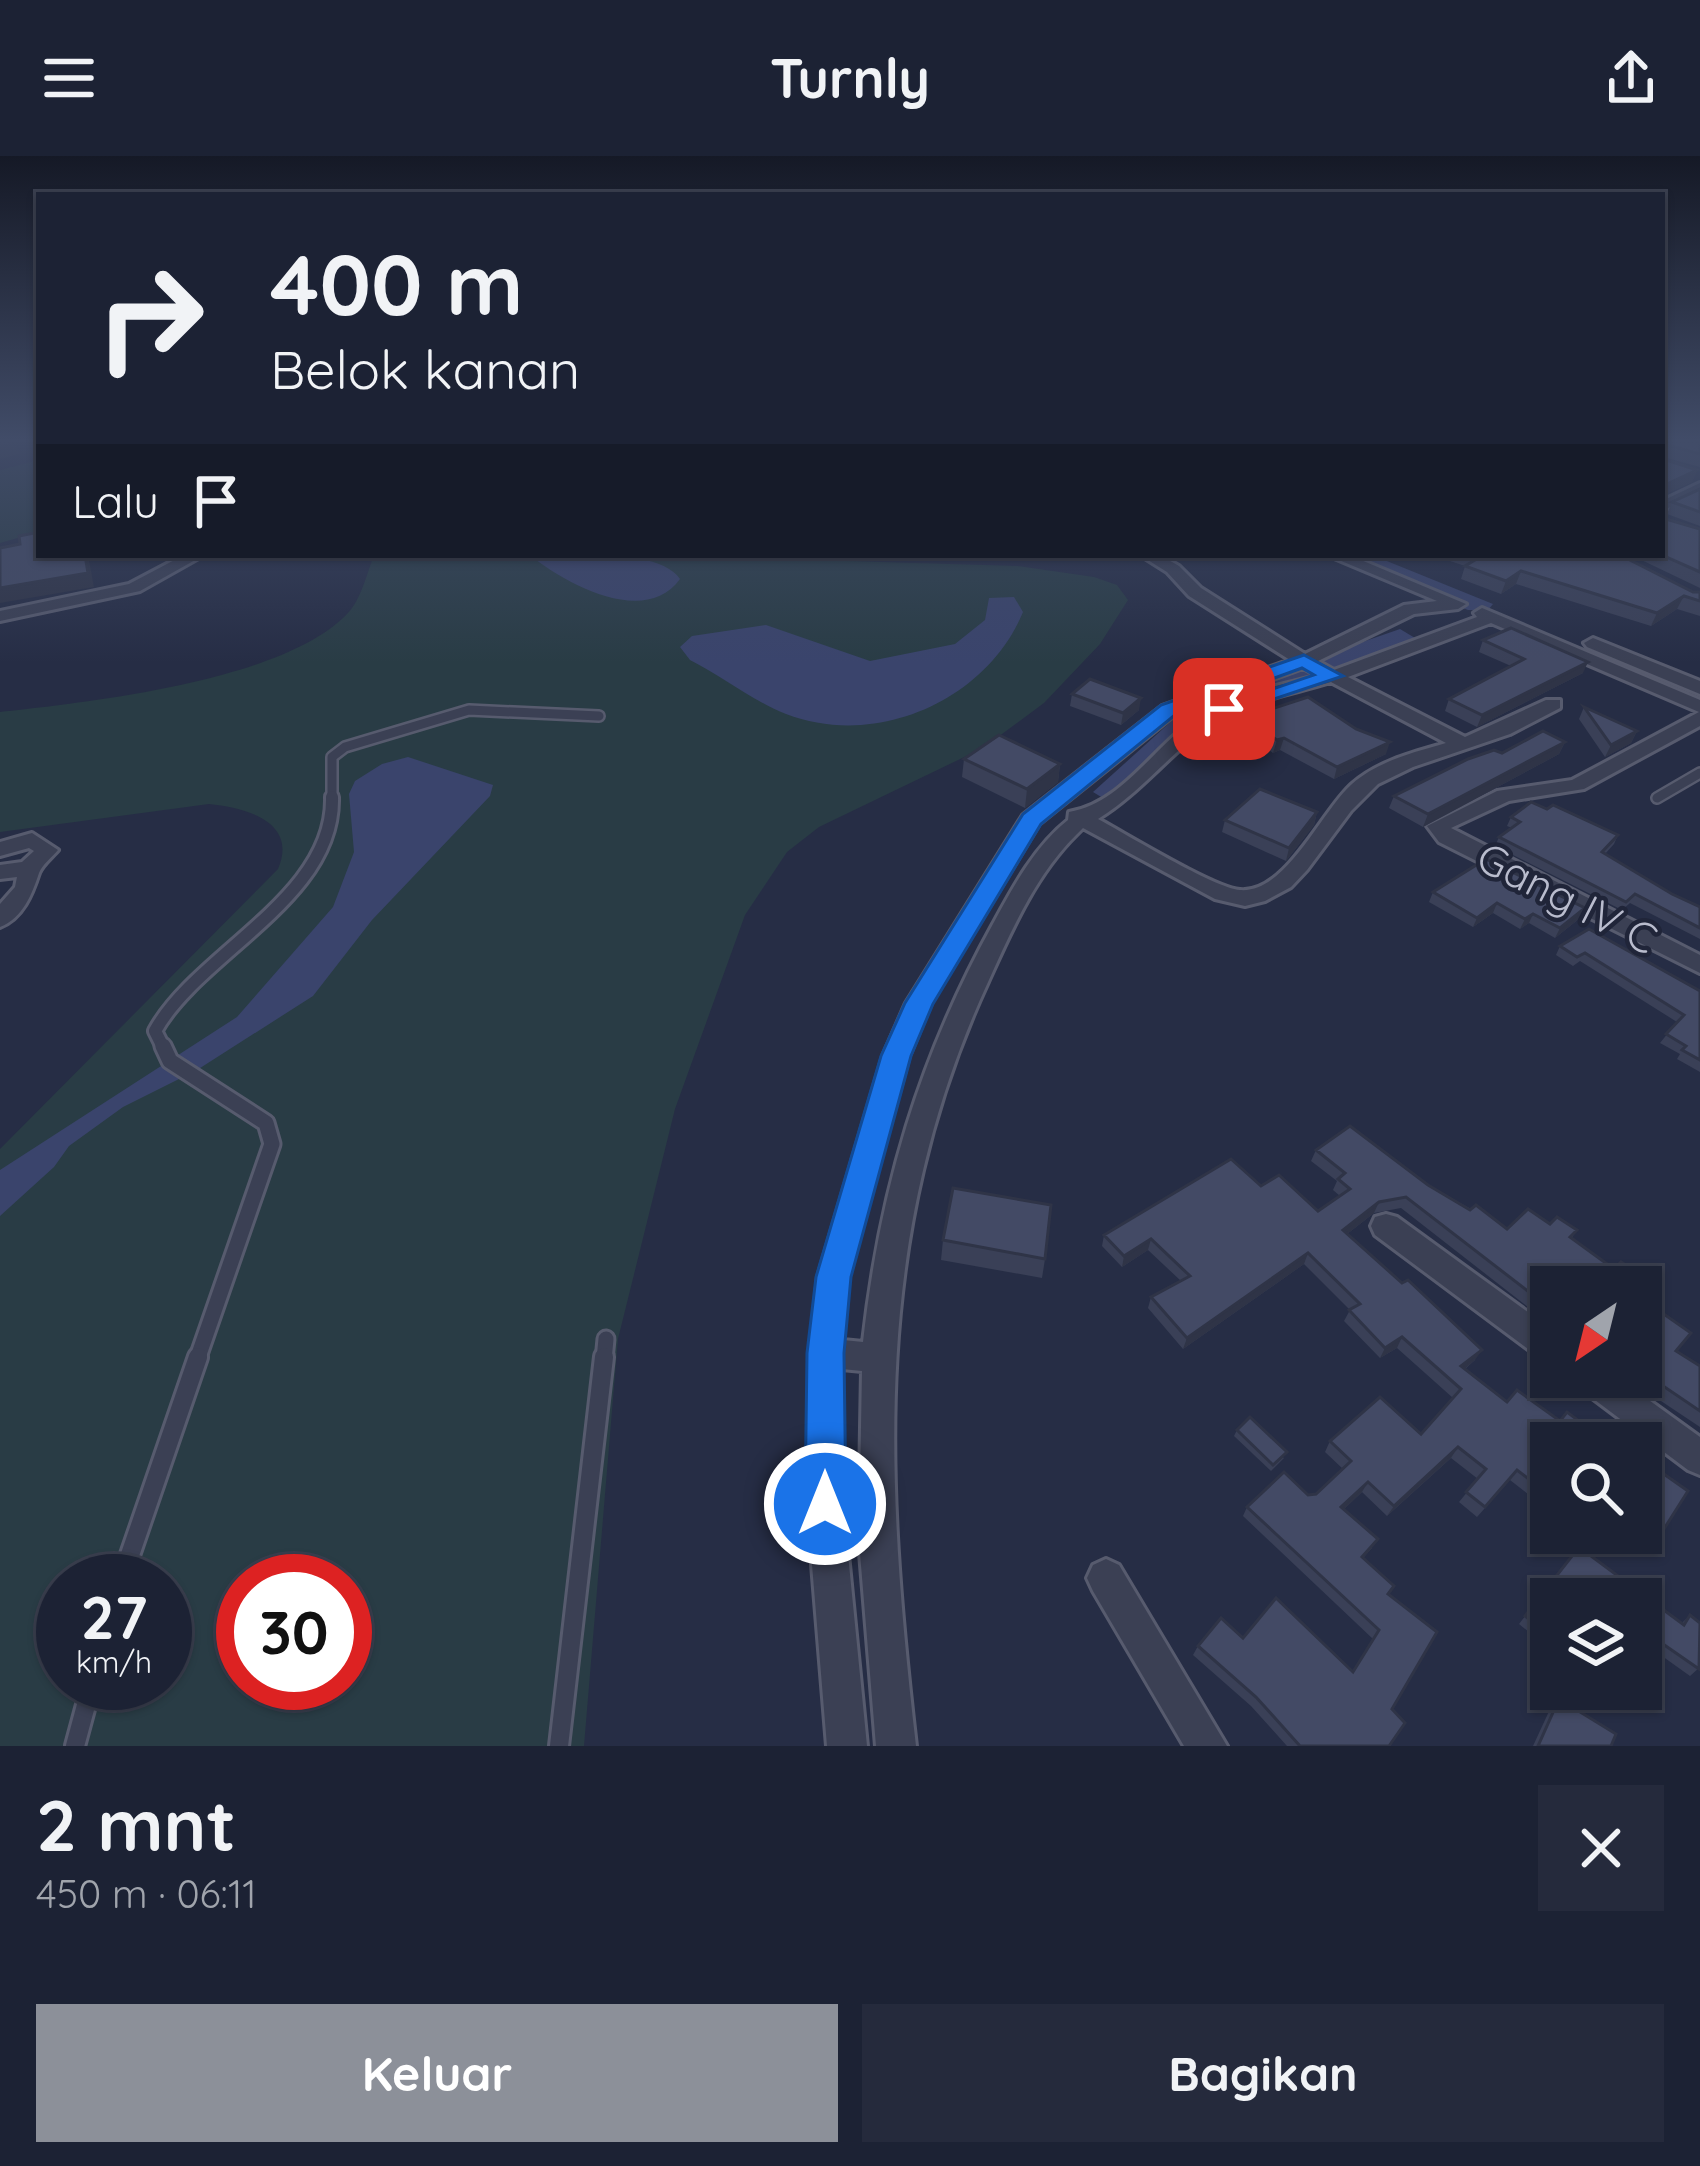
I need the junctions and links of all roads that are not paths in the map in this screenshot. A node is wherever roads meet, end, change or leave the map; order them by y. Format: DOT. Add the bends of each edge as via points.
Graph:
graph roads {
  1 [pos="190,558"];
  2 [pos="1152,558"];
  3 [pos="1343,558"];
  4 [pos="1381,558"];
  5 [pos="1458,604"];
  6 [pos="0,616"];
  7 [pos="1492,617"];
  8 [pos="1386,623"];
  9 [pos="1419,642"];
  10 [pos="1304,661"];
  11 [pos="1332,676"];
  12 [pos="1700,688"];
  13 [pos="1553,704"];
  14 [pos="1700,706"];
  15 [pos="599,716"];
  16 [pos="1700,718"];
  17 [pos="1464,744"];
  18 [pos="1700,773"];
  19 [pos="1657,798"];
  20 [pos="1052,802"];
  21 [pos="1084,820"];
  22 [pos="0,849"];
  23 [pos="29,868"];
  24 [pos="0,872"];
  25 [pos="0,920"];
  26 [pos="1700,965"];
  27 [pos="1386,1226"];
  28 [pos="1530,1332"];
  29 [pos="606,1339"];
  30 [pos="826,1353"];
  31 [pos="878,1358"];
  32 [pos="1619,1398"];
  33 [pos="1700,1458"];
  34 [pos="129,1554"];
  35 [pos="1106,1578"];
  36 [pos="85,1710"];
  37 [pos="75,1746"];
  38 [pos="559,1746"];
  39 [pos="848,1746"];
  40 [pos="896,1746"];
  41 [pos="1207,1746"];
  1 -- 6 [label="street" via="134,588"];
  2 -- 10 [label="street"];
  3 -- 5 [label="street"];
  4 -- 12 [label="street"];
  5 -- 7 [label="street"];
  5 -- 8 [label="street" via="1410,609"];
  7 -- 9 [label="street"];
  7 -- 14 [label="street"];
  8 -- 9 [label="street"];
  8 -- 10 [label="street"];
  9 -- 11 [label="street"];
  10 -- 11 [label="street"];
  10 -- 20 [label="street" via="1168,710"];
  11 -- 17 [label="street"];
  11 -- 21 [label="street" via="1224,709"];
  13 -- 17 [label="street"];
  15 -- 34 [label="lane" via="469,710 362,740 332,757 332,819 323,843 278,904 166,1011 155,1031 170,1060 266,1123 272,1144"];
  16 -- 26 [label="street, Gang IV C" via="1577,784 1504,795 1438,826"];
  17 -- 21 [label="street" via="1358,788 1264,899 1244,903 1223,894"];
  18 -- 19 [label="lane"];
  20 -- 21 [label="street"];
  20 -- 30 [label="street" via="1008,853 896,1056 833,1277"];
  21 -- 31 [label="street" via="1045,860 955,1016 885,1253"];
  22 -- 23 [label="street" via="32,840 46,845"];
  23 -- 24 [label="street"];
  23 -- 25 [label="street" via="26,889"];
  27 -- 28 [label="street"];
  29 -- 38 [label="lane"];
  30 -- 31 [label="street"];
  30 -- 39 [label="street" via="825,1504"];
  31 -- 40 [label="street" via="873,1480"];
  32 -- 33 [label="street"];
  35 -- 41 [label="street"];
  36 -- 37 [label="lane"];
}
